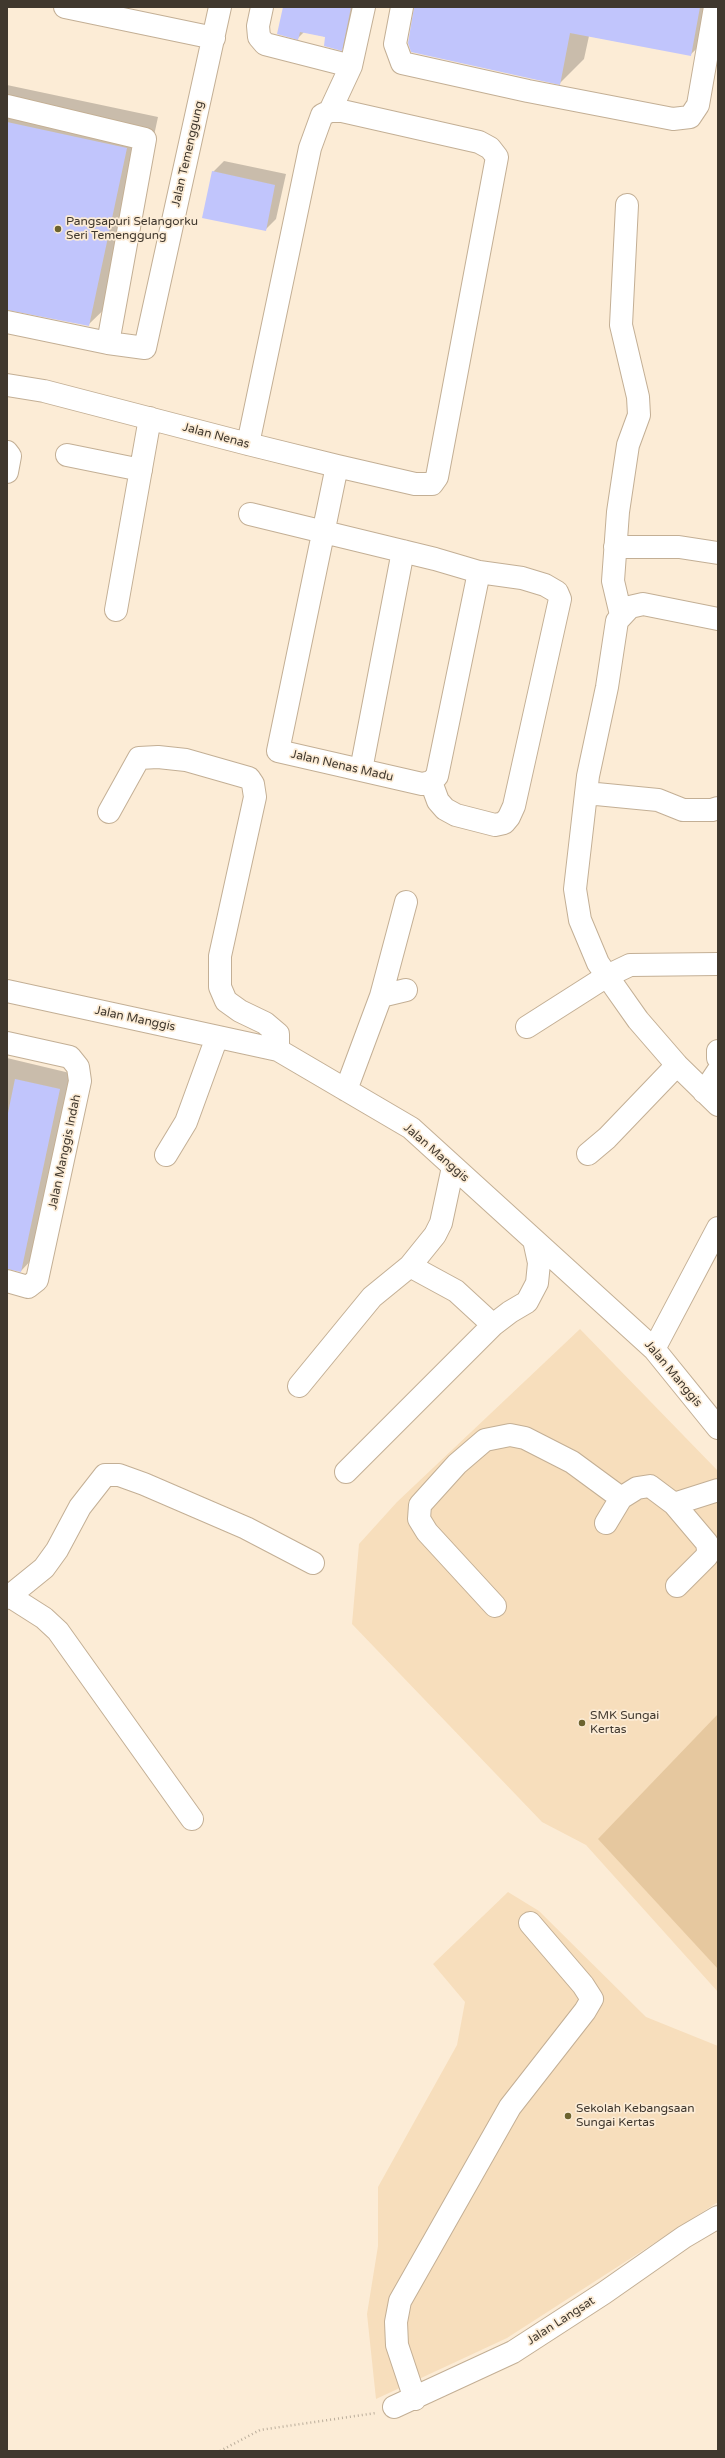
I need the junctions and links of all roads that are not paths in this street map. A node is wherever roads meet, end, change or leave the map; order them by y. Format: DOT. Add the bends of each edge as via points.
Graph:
graph roads {
  1 [pos="65,7"];
  2 [pos="220,7"];
  3 [pos="262,7"];
  4 [pos="364,7"];
  5 [pos="402,7"];
  6 [pos="715,7"];
  7 [pos="214,38"];
  8 [pos="351,66"];
  9 [pos="7,106"];
  10 [pos="330,111"];
  11 [pos="627,205"];
  12 [pos="7,322"];
  13 [pos="108,343"];
  14 [pos="7,385"];
  15 [pos="150,418"];
  16 [pos="248,444"];
  17 [pos="7,452"];
  18 [pos="67,456"];
  19 [pos="337,466"];
  20 [pos="141,470"];
  21 [pos="7,472"];
  22 [pos="250,514"];
  23 [pos="323,531"];
  24 [pos="615,547"];
  25 [pos="403,551"];
  26 [pos="718,553"];
  27 [pos="479,572"];
  28 [pos="116,610"];
  29 [pos="621,615"];
  30 [pos="718,619"];
  31 [pos="361,770"];
  32 [pos="431,782"];
  33 [pos="586,793"];
  34 [pos="718,808"];
  35 [pos="109,812"];
  36 [pos="406,902"];
  37 [pos="718,964"];
  38 [pos="607,976"];
  39 [pos="406,990"];
  40 [pos="7,991"];
  41 [pos="381,996"];
  42 [pos="527,1027"];
  43 [pos="217,1037"];
  44 [pos="7,1043"];
  45 [pos="278,1050"];
  46 [pos="718,1051"];
  47 [pos="718,1058"];
  48 [pos="677,1065"];
  49 [pos="718,1071"];
  50 [pos="346,1090"];
  51 [pos="711,1099"];
  52 [pos="588,1154"];
  53 [pos="166,1155"];
  54 [pos="453,1167"];
  55 [pos="718,1228"];
  56 [pos="534,1240"];
  57 [pos="410,1266"];
  58 [pos="7,1282"];
  59 [pos="494,1325"];
  60 [pos="654,1349"];
  61 [pos="300,1386"];
  62 [pos="718,1428"];
  63 [pos="346,1472"];
  64 [pos="718,1490"];
  65 [pos="621,1498"];
  66 [pos="674,1504"];
  67 [pos="606,1523"];
  68 [pos="313,1563"];
  69 [pos="677,1586"];
  70 [pos="9,1597"];
  71 [pos="495,1606"];
  72 [pos="192,1819"];
  73 [pos="530,1923"];
  74 [pos="718,2217"];
  75 [pos="415,2399"];
  76 [pos="394,2407"];
  1 -- 7 [label="street"];
  2 -- 7 [label="street, Jalan Temenggung"];
  3 -- 8 [label="street" via="258,26 259,37 265,44"];
  4 -- 8 [label="street"];
  5 -- 6 [label="street" via="395,44 402,63 528,91 674,118 690,117 698,106"];
  7 -- 13 [label="street, Jalan Temenggung" via="145,348"];
  8 -- 10 [label="street"];
  9 -- 13 [label="street" via="145,138"];
  10 -- 16 [label="street" via="322,115 310,148"];
  10 -- 19 [label="street, Jalan Nenas" via="342,111 479,142 490,148 497,157 437,477 432,484 426,486"];
  11 -- 24 [label="street" via="621,325 638,397 638,415 628,445"];
  12 -- 13 [label="street"];
  14 -- 15 [label="street, Jalan Nenas" via="44,391"];
  15 -- 16 [label="street, Jalan Nenas"];
  15 -- 20 [label="street"];
  16 -- 19 [label="street, Jalan Nenas"];
  17 -- 21 [label="street" via="10,456"];
  18 -- 20 [label="street"];
  19 -- 23 [label="street, Jalan Nenas Madu"];
  20 -- 28 [label="street"];
  22 -- 23 [label="street"];
  23 -- 25 [label="street"];
  23 -- 31 [label="street, Jalan Nenas Madu" via="278,751"];
  24 -- 26 [label="street" via="679,547"];
  24 -- 29 [label="street" via="613,581"];
  25 -- 27 [label="street"];
  25 -- 31 [label="street"];
  27 -- 32 [label="street" via="437,776"];
  27 -- 32 [label="street" via="522,578 546,585 557,592 560,599 514,806 504,823 495,825 456,815 444,809"];
  29 -- 30 [label="street" via="630,607 642,604"];
  29 -- 33 [label="street" via="617,621 607,688"];
  31 -- 32 [label="street, Jalan Nenas Madu" via="422,784"];
  33 -- 34 [label="street" via="658,800 683,810"];
  33 -- 38 [label="street" via="575,889 582,927 598,963"];
  35 -- 45 [label="street" via="139,758 186,760 249,778 253,784 255,797 220,956 220,987 226,1001 265,1023 278,1034"];
  36 -- 41 [label="street"];
  37 -- 38 [label="street" via="630,965"];
  38 -- 42 [label="street"];
  38 -- 48 [label="street" via="638,1020"];
  39 -- 41 [label="street"];
  40 -- 43 [label="street, Jalan Manggis"];
  41 -- 50 [label="street"];
  43 -- 45 [label="street, Jalan Manggis"];
  43 -- 53 [label="street" via="186,1122"];
  44 -- 58 [label="street, Jalan Manggis Indah" via="70,1057 78,1067 80,1081 37,1280 28,1287"];
  45 -- 50 [label="street, Jalan Manggis"];
  46 -- 47 [label="street"];
  48 -- 51 [label="street"];
  48 -- 52 [label="street" via="607,1138"];
  49 -- 51 [label="street"];
  50 -- 54 [label="street, Jalan Manggis" via="411,1128"];
  54 -- 56 [label="street, Jalan Manggis"];
  54 -- 57 [label="street" via="441,1223 435,1235"];
  55 -- 60 [label="street"];
  56 -- 59 [label="street" via="539,1263 537,1283 527,1302"];
  56 -- 60 [label="street, Jalan Manggis"];
  57 -- 59 [label="street" via="456,1291"];
  57 -- 61 [label="street" via="372,1297"];
  59 -- 63 [label="street"];
  60 -- 62 [label="street, Jalan Manggis"];
  64 -- 66 [label="street"];
  65 -- 66 [label="street" via="636,1488 650,1486"];
  65 -- 67 [label="street"];
  65 -- 71 [label="street" via="572,1462 525,1438 510,1435 485,1440 457,1464 420,1506 419,1519 427,1532"];
  66 -- 69 [label="street" via="706,1543 708,1550 707,1556"];
  68 -- 70 [label="street" via="246,1528 144,1484 119,1475 105,1475 80,1507 57,1550 44,1568"];
  70 -- 72 [label="street" via="44,1618 58,1631"];
  73 -- 75 [label="street" via="592,1999 510,2107 400,2301 396,2322 397,2345"];
  74 -- 75 [label="street, Jalan Langsat" via="684,2237 514,2352"];
  75 -- 76 [label="street, Jalan Langsat"];
}
